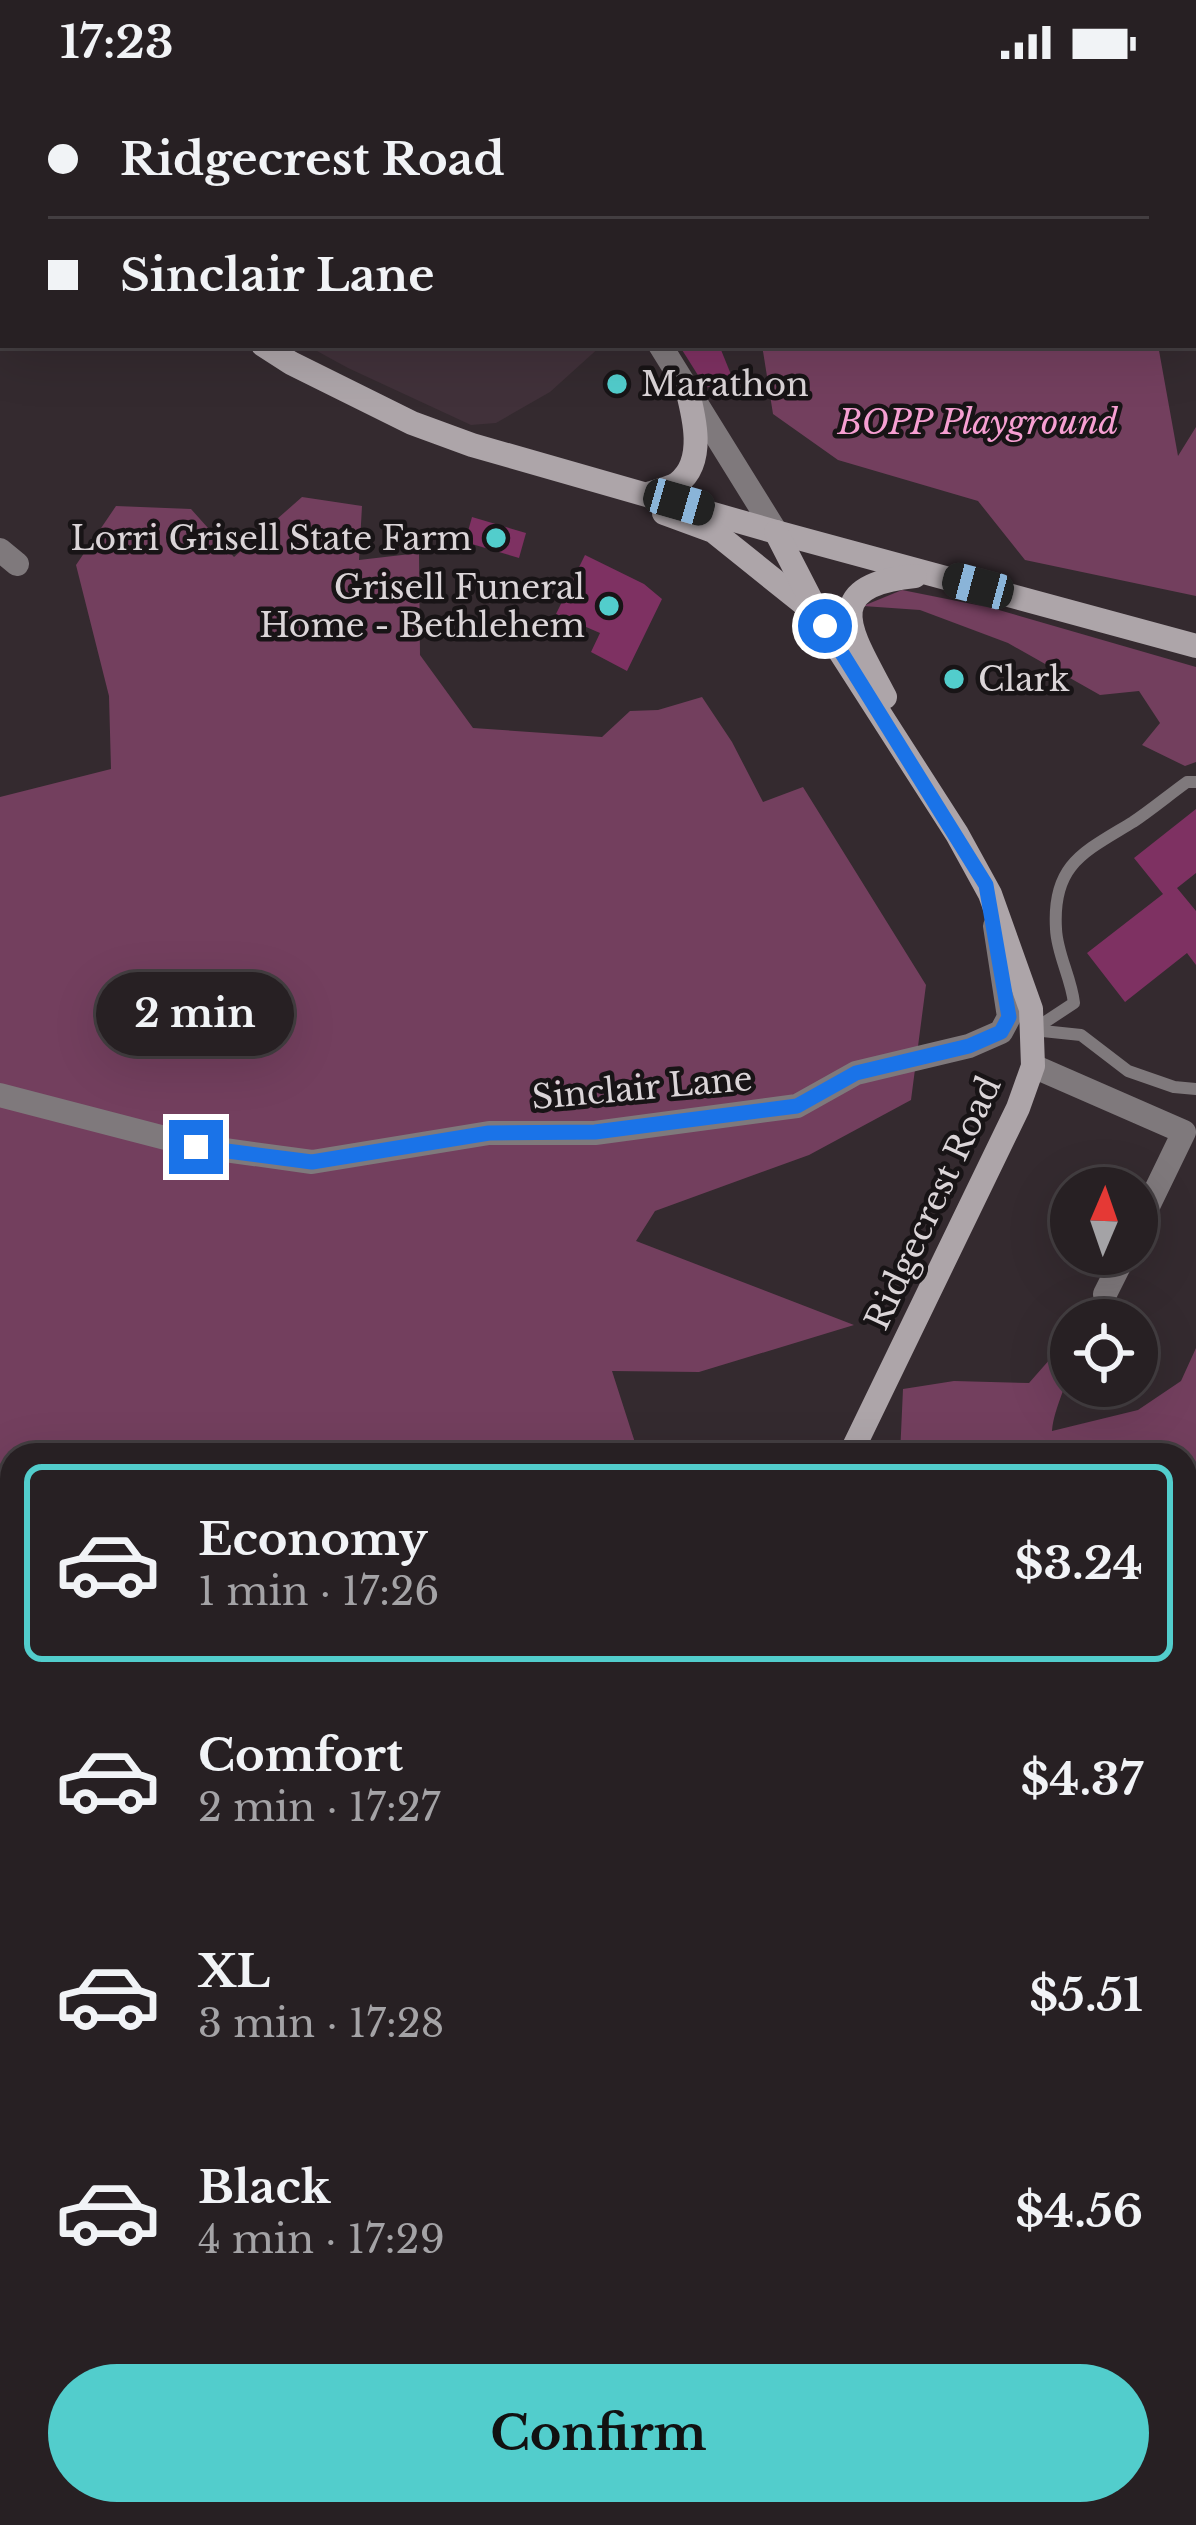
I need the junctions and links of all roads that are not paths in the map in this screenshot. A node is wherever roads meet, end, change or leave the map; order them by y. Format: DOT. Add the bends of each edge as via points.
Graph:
graph roads {
  1 [pos="268,348"];
  2 [pos="662,348"];
  3 [pos="687,389"];
  4 [pos="533,463"];
  5 [pos="651,494"];
  6 [pos="776,532"];
  7 [pos="935,574"];
  8 [pos="819,617"];
  9 [pos="1196,646"];
  10 [pos="908,760"];
  11 [pos="1196,782"];
  12 [pos="990,894"];
  13 [pos="1032,1030"];
  14 [pos="1033,1066"];
  15 [pos="1196,1089"];
  16 [pos="0,1095"];
  17 [pos="1158,1185"];
  18 [pos="1115,1275"];
  19 [pos="1106,1294"];
  20 [pos="856,1443"];
  1 -- 4 [label="main road" via="412,423"];
  2 -- 3 [label="street"];
  3 -- 5 [label="main road" via="696,425 688,472"];
  3 -- 6 [label="street"];
  4 -- 5 [label="main road"];
  4 -- 8 [label="main road" via="713,531"];
  5 -- 6 [label="main road"];
  6 -- 7 [label="main road"];
  6 -- 8 [label="main road, Ridgecrest Road"];
  7 -- 9 [label="main road"];
  7 -- 10 [label="main road" via="879,580 849,610"];
  8 -- 10 [label="main road, Ridgecrest Road"];
  10 -- 12 [label="main road, Ridgecrest Road"];
  11 -- 13 [label="lane" via="1068,867 1056,897 1056,935 1074,1003"];
  12 -- 13 [label="main road, Ridgecrest Road"];
  12 -- 16 [label="street, Sinclair Lane" via="1009,1017 1001,1032 856,1073 797,1106 595,1132 489,1133 312,1162 196,1147"];
  13 -- 14 [label="main road, Ridgecrest Road"];
  13 -- 15 [label="lane" via="1081,1035 1128,1071"];
  14 -- 17 [label="street" via="1184,1132"];
  14 -- 20 [label="main road, Ridgecrest Road"];
  18 -- 19 [label="street"];
}
